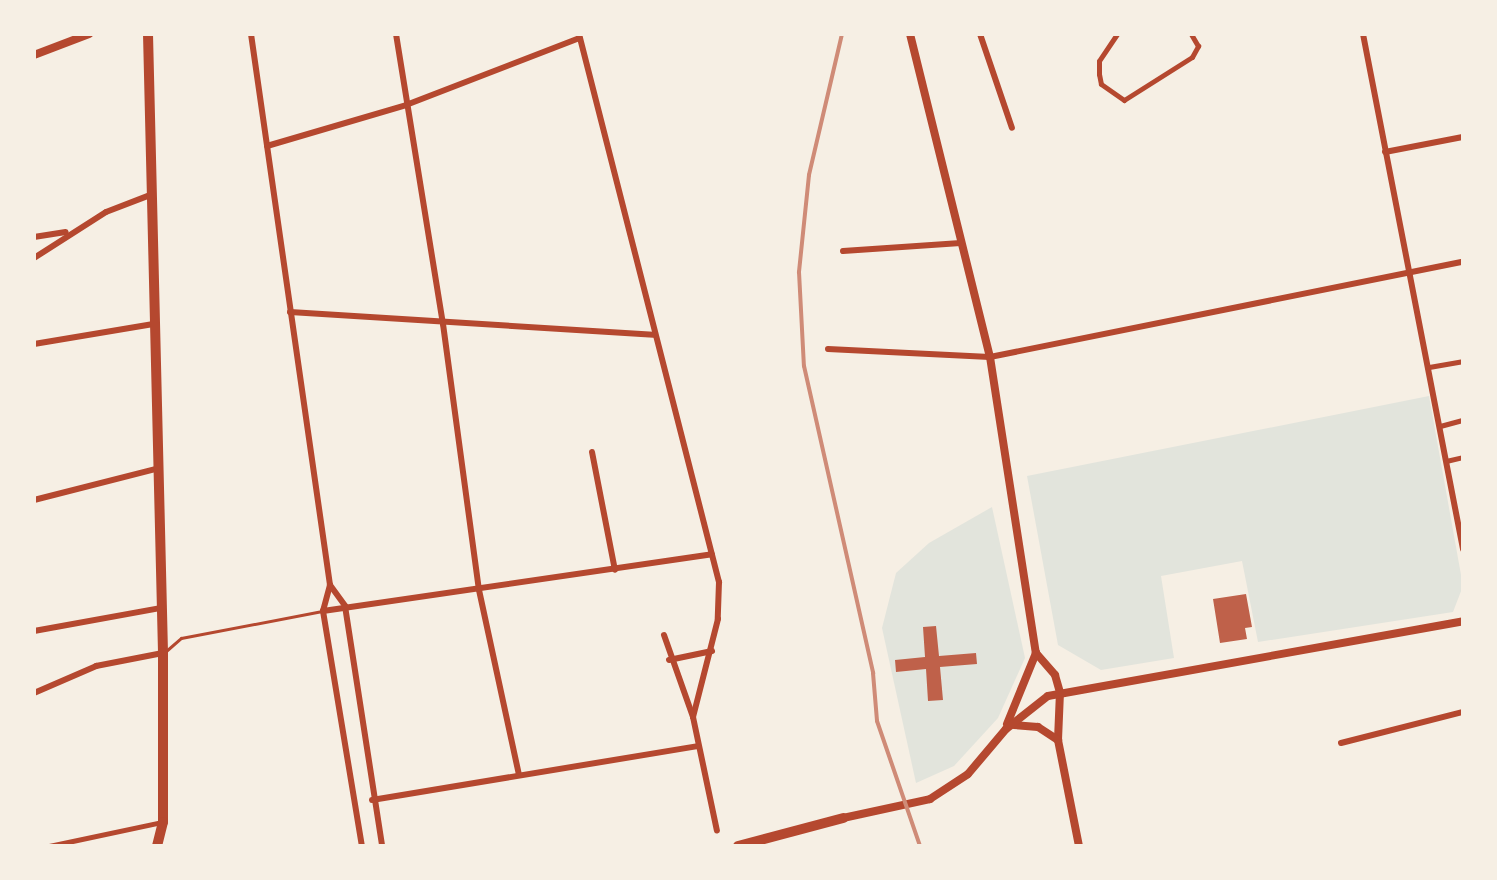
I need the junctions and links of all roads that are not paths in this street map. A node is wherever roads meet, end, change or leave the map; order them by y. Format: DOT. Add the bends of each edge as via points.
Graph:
graph roads {
  1 [pos="89,34"];
  2 [pos="148,34"];
  3 [pos="251,34"];
  4 [pos="396,34"];
  5 [pos="910,34"];
  6 [pos="980,34"];
  7 [pos="1117,34"];
  8 [pos="1191,34"];
  9 [pos="1363,34"];
  10 [pos="580,36"];
  11 [pos="34,55"];
  12 [pos="406,105"];
  13 [pos="1012,128"];
  14 [pos="1463,137"];
  15 [pos="267,146"];
  16 [pos="1385,152"];
  17 [pos="150,195"];
  18 [pos="71,232"];
  19 [pos="34,237"];
  20 [pos="961,243"];
  21 [pos="843,251"];
  22 [pos="34,258"];
  23 [pos="1463,262"];
  24 [pos="1410,272"];
  25 [pos="290,312"];
  26 [pos="153,324"];
  27 [pos="443,324"];
  28 [pos="653,335"];
  29 [pos="34,344"];
  30 [pos="828,349"];
  31 [pos="990,357"];
  32 [pos="1463,361"];
  33 [pos="1429,367"];
  34 [pos="1463,420"];
  35 [pos="1440,426"];
  36 [pos="592,452"];
  37 [pos="1463,457"];
  38 [pos="1446,461"];
  39 [pos="156,469"];
  40 [pos="34,500"];
  41 [pos="1462,545"];
  42 [pos="712,554"];
  43 [pos="615,570"];
  44 [pos="330,585"];
  45 [pos="479,590"];
  46 [pos="345,606"];
  47 [pos="160,608"];
  48 [pos="323,611"];
  49 [pos="1463,621"];
  50 [pos="34,631"];
  51 [pos="664,635"];
  52 [pos="712,651"];
  53 [pos="163,653"];
  54 [pos="1036,653"];
  55 [pos="669,660"];
  56 [pos="1060,692"];
  57 [pos="34,693"];
  58 [pos="1463,712"];
  59 [pos="693,717"];
  60 [pos="1006,729"];
  61 [pos="1058,740"];
  62 [pos="1341,743"];
  63 [pos="698,746"];
  64 [pos="519,775"];
  65 [pos="372,800"];
  66 [pos="843,818"];
  67 [pos="163,822"];
  68 [pos="717,831"];
  69 [pos="49,846"];
  70 [pos="157,846"];
  71 [pos="362,846"];
  72 [pos="382,846"];
  73 [pos="738,846"];
  74 [pos="1079,846"];
  1 -- 11 [label="street"];
  2 -- 17 [label="main road"];
  3 -- 15 [label="street"];
  4 -- 12 [label="street"];
  5 -- 20 [label="street"];
  6 -- 13 [label="street"];
  7 -- 8 [label="street" via="1099,61 1099,74 1101,84 1124,100 1192,57 1198,46"];
  9 -- 16 [label="street"];
  10 -- 12 [label="street"];
  10 -- 28 [label="street"];
  12 -- 15 [label="street"];
  12 -- 27 [label="street"];
  14 -- 16 [label="street"];
  15 -- 25 [label="street"];
  16 -- 24 [label="street"];
  17 -- 18 [label="street"];
  17 -- 26 [label="main road"];
  18 -- 19 [label="street"];
  18 -- 22 [label="street"];
  20 -- 21 [label="street"];
  20 -- 31 [label="street"];
  23 -- 24 [label="street"];
  24 -- 31 [label="street"];
  24 -- 33 [label="street"];
  25 -- 27 [label="street"];
  25 -- 44 [label="street"];
  26 -- 29 [label="street"];
  26 -- 39 [label="main road"];
  27 -- 28 [label="street"];
  27 -- 45 [label="street"];
  28 -- 42 [label="street"];
  30 -- 31 [label="street"];
  31 -- 54 [label="street"];
  32 -- 33 [label="street"];
  33 -- 35 [label="street"];
  34 -- 35 [label="street"];
  35 -- 38 [label="street"];
  36 -- 43 [label="street"];
  37 -- 38 [label="street"];
  38 -- 41 [label="street"];
  39 -- 40 [label="street"];
  39 -- 47 [label="main road"];
  42 -- 43 [label="street"];
  42 -- 52 [label="street" via="720,598"];
  43 -- 45 [label="street"];
  44 -- 46 [label="street"];
  44 -- 48 [label="street"];
  45 -- 46 [label="street"];
  45 -- 64 [label="street"];
  46 -- 48 [label="street"];
  46 -- 65 [label="street"];
  47 -- 50 [label="street"];
  47 -- 53 [label="main road"];
  48 -- 53 [label="lane" via="181,638"];
  48 -- 71 [label="street"];
  49 -- 56 [label="street"];
  51 -- 55 [label="street"];
  52 -- 55 [label="street"];
  52 -- 59 [label="street"];
  53 -- 57 [label="street" via="96,666"];
  53 -- 67 [label="main road"];
  54 -- 56 [label="street" via="1055,675"];
  54 -- 60 [label="street"];
  55 -- 59 [label="street"];
  56 -- 60 [label="street"];
  56 -- 61 [label="street"];
  58 -- 62 [label="street"];
  59 -- 63 [label="street"];
  60 -- 61 [label="street" via="1018,723 1038,727"];
  60 -- 66 [label="street" via="968,774 930,799"];
  61 -- 74 [label="street"];
  63 -- 64 [label="street"];
  63 -- 68 [label="street"];
  64 -- 65 [label="street"];
  65 -- 72 [label="street"];
  66 -- 73 [label="main road"];
  67 -- 69 [label="street"];
  67 -- 70 [label="main road"];
}
